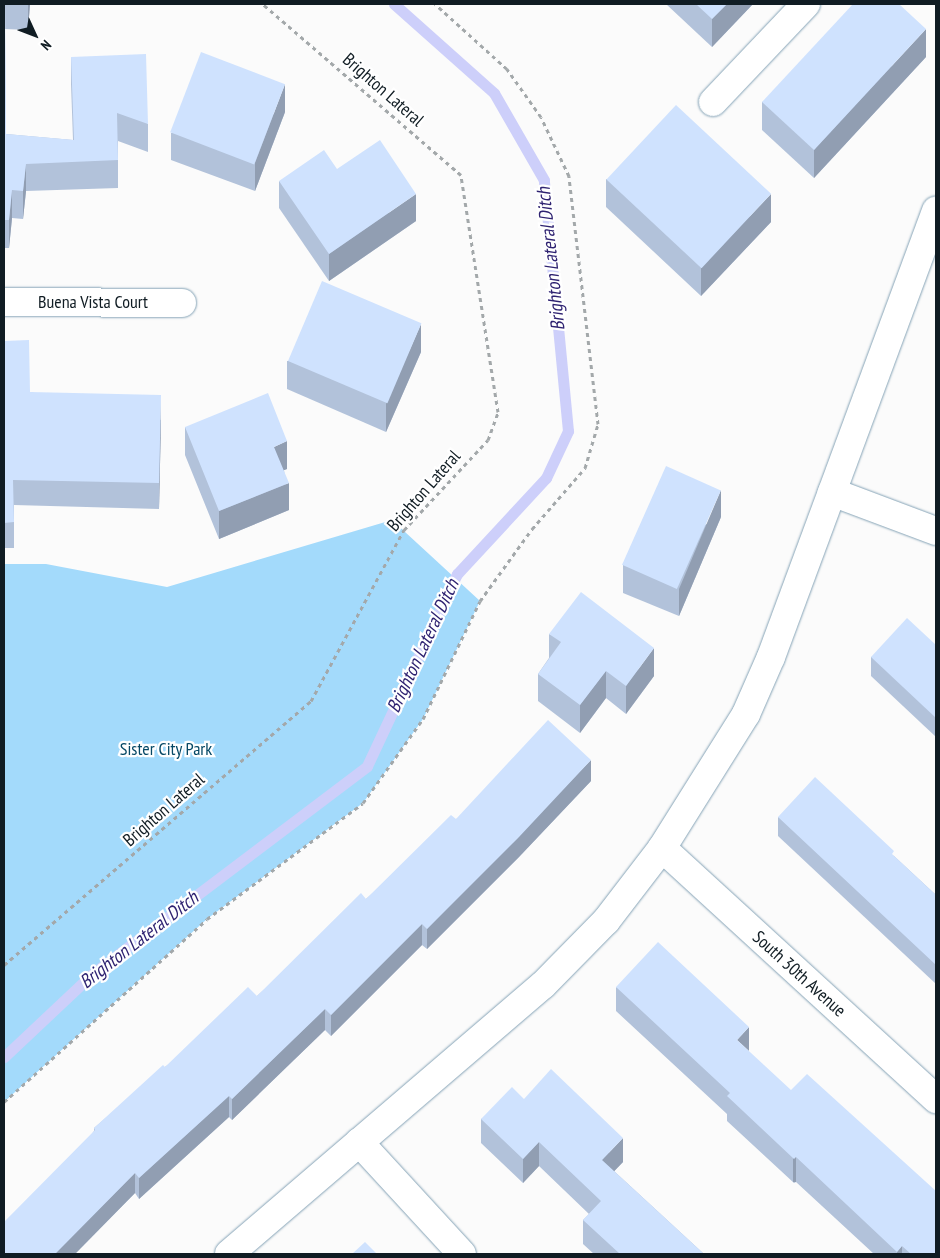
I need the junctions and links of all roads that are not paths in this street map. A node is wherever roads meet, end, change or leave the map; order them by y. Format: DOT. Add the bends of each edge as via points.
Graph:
graph roads {
  1 [pos="806,4"];
  2 [pos="713,102"];
  3 [pos="936,211"];
  4 [pos="4,302"];
  5 [pos="182,303"];
  6 [pos="832,492"];
  7 [pos="936,531"];
  8 [pos="662,848"];
  9 [pos="936,1100"];
  10 [pos="359,1142"];
  11 [pos="229,1254"];
  12 [pos="462,1254"];
  1 -- 2 [label="street"];
  3 -- 6 [label="street"];
  4 -- 5 [label="street, Buena Vista Court"];
  6 -- 7 [label="street"];
  6 -- 8 [label="street" via="771,657 746,714"];
  8 -- 9 [label="street, South 30th Avenue"];
  8 -- 10 [label="street" via="606,921 543,985"];
  10 -- 11 [label="street"];
  10 -- 12 [label="street"];
}
